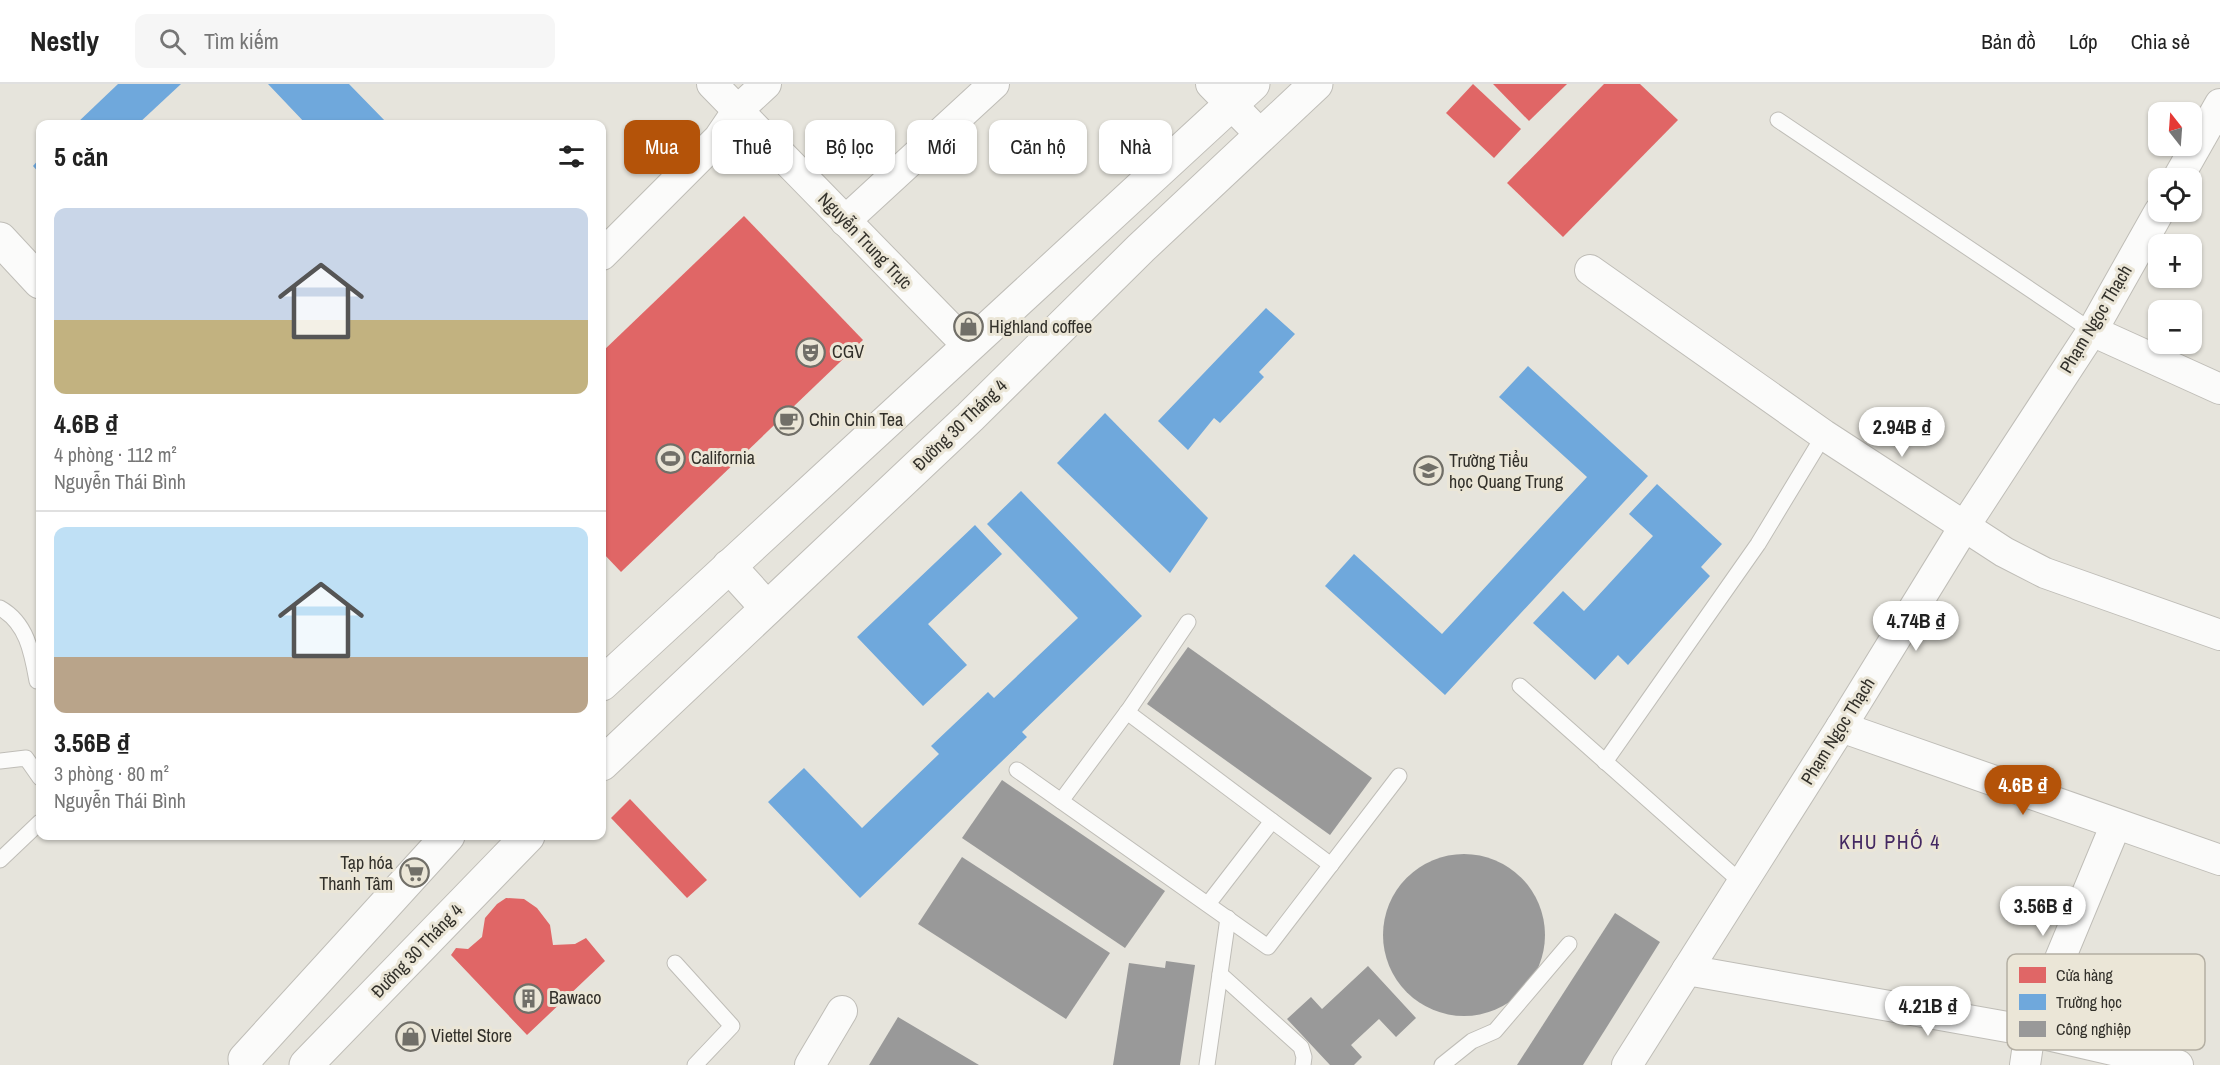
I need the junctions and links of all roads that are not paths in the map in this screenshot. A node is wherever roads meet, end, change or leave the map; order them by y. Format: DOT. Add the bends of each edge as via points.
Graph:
graph roads {
  1 [pos="712,84"];
  2 [pos="766,84"];
  3 [pos="994,84"];
  4 [pos="1316,84"];
  5 [pos="1232,91"];
  6 [pos="2220,104"];
  7 [pos="738,111"];
  8 [pos="1778,120"];
  9 [pos="1262,136"];
  10 [pos="2184,168"];
  11 [pos="845,221"];
  12 [pos="2153,222"];
  13 [pos="0,239"];
  14 [pos="606,251"];
  15 [pos="1590,270"];
  16 [pos="36,278"];
  17 [pos="2092,331"];
  18 [pos="968,346"];
  19 [pos="2220,389"];
  20 [pos="1824,435"];
  21 [pos="1964,527"];
  22 [pos="729,566"];
  23 [pos="0,608"];
  24 [pos="767,608"];
  25 [pos="1188,622"];
  26 [pos="2220,635"];
  27 [pos="36,671"];
  28 [pos="606,680"];
  29 [pos="1520,686"];
  30 [pos="1127,712"];
  31 [pos="1841,727"];
  32 [pos="606,760"];
  33 [pos="0,761"];
  34 [pos="1605,762"];
  35 [pos="1017,770"];
  36 [pos="36,772"];
  37 [pos="1399,776"];
  38 [pos="1061,801"];
  39 [pos="1272,821"];
  40 [pos="2116,824"];
  41 [pos="36,826"];
  42 [pos="444,840"];
  43 [pos="524,840"];
  44 [pos="0,860"];
  45 [pos="2220,860"];
  46 [pos="1331,866"];
  47 [pos="1742,883"];
  48 [pos="1208,904"];
  49 [pos="1228,918"];
  50 [pos="1569,944"];
  51 [pos="2062,954"];
  52 [pos="675,963"];
  53 [pos="1687,969"];
  54 [pos="1220,974"];
  55 [pos="842,1011"];
  56 [pos="2007,1027"];
  57 [pos="2027,1050"];
  58 [pos="2113,1050"];
  59 [pos="246,1065"];
  60 [pos="306,1065"];
  61 [pos="695,1065"];
  62 [pos="810,1065"];
  63 [pos="1207,1065"];
  64 [pos="1303,1065"];
  65 [pos="1442,1065"];
  66 [pos="1627,1065"];
  67 [pos="2025,1065"];
  68 [pos="2178,1065"];
  1 -- 7 [label="street, Nguyễn Trung Trực"];
  2 -- 7 [label="street"];
  3 -- 11 [label="street"];
  4 -- 9 [label="main road, Đường 30 Tháng 4"];
  5 -- 9 [label="street"];
  5 -- 18 [label="main road"];
  6 -- 10 [label="street"];
  7 -- 11 [label="street, Nguyễn Trung Trực"];
  7 -- 14 [label="street" via="719,138"];
  8 -- 17 [label="lane"];
  9 -- 24 [label="main road, Đường 30 Tháng 4"];
  11 -- 18 [label="street, Nguyễn Trung Trực"];
  12 -- 17 [label="street, Phạm Ngọc Thạch"];
  13 -- 16 [label="main road"];
  15 -- 20 [label="street"];
  17 -- 19 [label="street"];
  17 -- 21 [label="street, Phạm Ngọc Thạch"];
  18 -- 22 [label="main road"];
  20 -- 21 [label="street"];
  20 -- 34 [label="lane" via="1758,544"];
  21 -- 26 [label="street" via="2045,573"];
  21 -- 31 [label="street, Phạm Ngọc Thạch"];
  22 -- 24 [label="main road"];
  22 -- 28 [label="main road"];
  23 -- 27 [label="lane" via="14,616 32,651"];
  24 -- 32 [label="main road, Đường 30 Tháng 4"];
  25 -- 30 [label="lane"];
  29 -- 34 [label="lane"];
  30 -- 38 [label="lane"];
  30 -- 39 [label="lane"];
  31 -- 40 [label="street"];
  31 -- 47 [label="street, Phạm Ngọc Thạch"];
  33 -- 36 [label="lane" via="26,758"];
  34 -- 47 [label="lane"];
  35 -- 38 [label="lane"];
  37 -- 46 [label="lane"];
  38 -- 48 [label="lane"];
  39 -- 46 [label="lane"];
  39 -- 48 [label="lane"];
  40 -- 45 [label="street"];
  40 -- 51 [label="street"];
  41 -- 44 [label="lane"];
  42 -- 59 [label="main road" via="245,1059"];
  43 -- 60 [label="main road, Đường 30 Tháng 4"];
  46 -- 49 [label="lane" via="1268,947"];
  47 -- 53 [label="street, Phạm Ngọc Thạch"];
  48 -- 49 [label="lane"];
  49 -- 54 [label="lane"];
  50 -- 65 [label="lane" via="1495,1030 1472,1041"];
  52 -- 61 [label="lane" via="732,1026"];
  53 -- 56 [label="street"];
  53 -- 66 [label="street, Phạm Ngọc Thạch"];
  54 -- 63 [label="lane"];
  54 -- 64 [label="lane" via="1301,1047"];
  55 -- 62 [label="street"];
  57 -- 67 [label="street"];
  58 -- 68 [label="street"];
}
